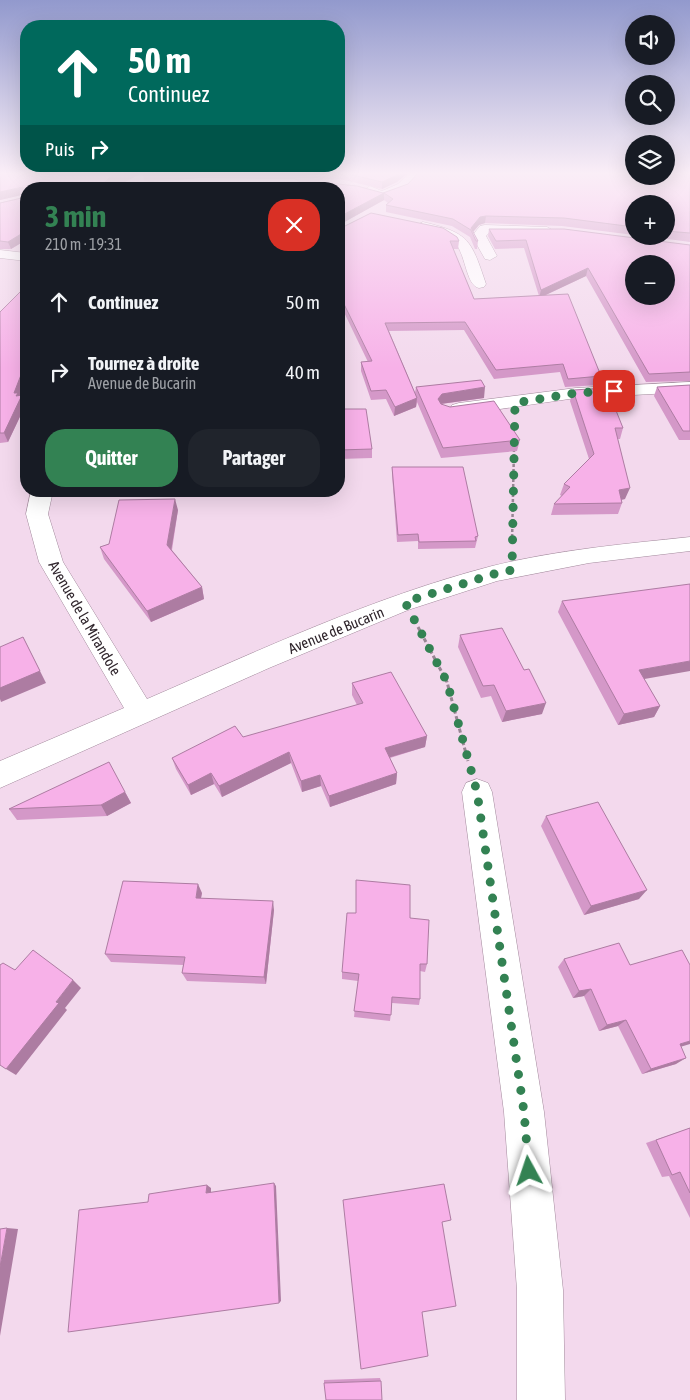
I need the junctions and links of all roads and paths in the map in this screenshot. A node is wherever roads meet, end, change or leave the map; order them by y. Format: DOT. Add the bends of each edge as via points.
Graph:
graph roads {
  1 [pos="457,237"];
  2 [pos="481,237"];
  3 [pos="0,254"];
  4 [pos="20,256"];
  5 [pos="490,256"];
  6 [pos="479,284"];
  7 [pos="690,387"];
  8 [pos="515,403"];
  9 [pos="448,410"];
  10 [pos="41,497"];
  11 [pos="690,544"];
  12 [pos="512,570"];
  13 [pos="405,602"];
  14 [pos="141,713"];
  15 [pos="0,775"];
  16 [pos="477,792"];
  17 [pos="541,1400"];
  1 -- 6 [label="street" via="464,242"];
  2 -- 5 [label="street"];
  3 -- 4 [label="street"];
  7 -- 8 [label="street" via="576,393"];
  8 -- 9 [label="street"];
  8 -- 12 [label="path"];
  10 -- 14 [label="street, Avenue de la Mirandole" via="37,514 51,562"];
  11 -- 12 [label="street, Avenue de Bucarin" via="589,556"];
  12 -- 13 [label="street, Avenue de Bucarin"];
  13 -- 14 [label="street, Avenue de Bucarin"];
  13 -- 16 [label="path" via="447,682"];
  14 -- 15 [label="street, Avenue de Bucarin"];
  16 -- 17 [label="street" via="524,1112 540,1290"];
}
